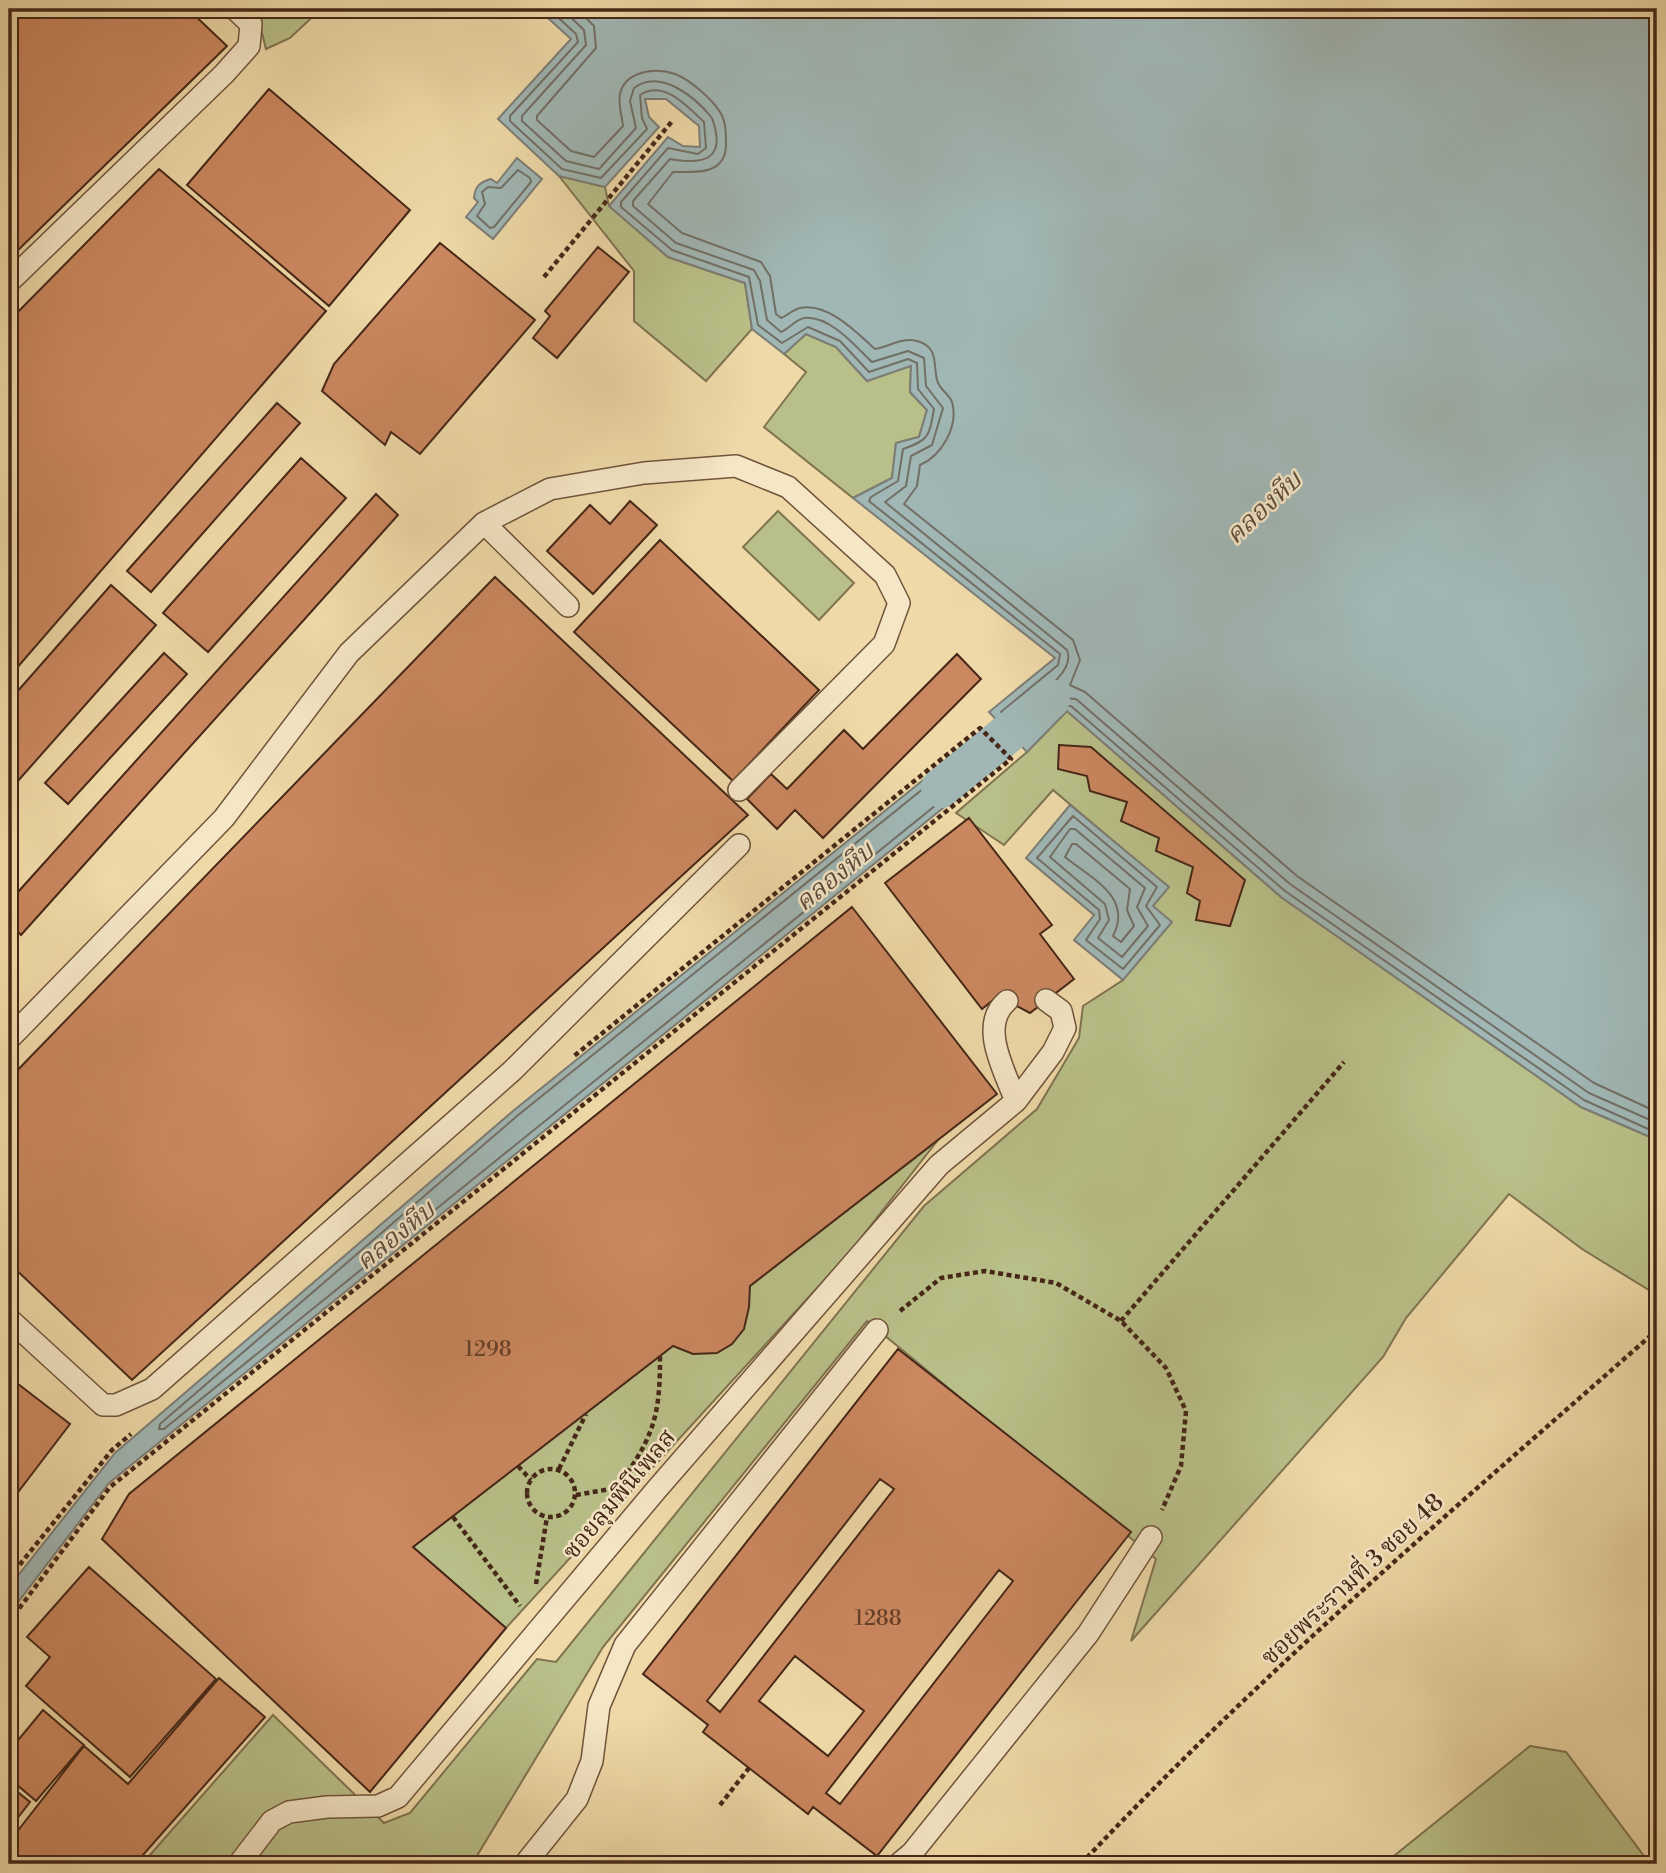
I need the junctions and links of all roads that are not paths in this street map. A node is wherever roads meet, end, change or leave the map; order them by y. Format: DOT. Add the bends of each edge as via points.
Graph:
graph roads {
  1 [pos="235,9"];
  2 [pos="9,282"];
  3 [pos="484,523"];
  4 [pos="568,606"];
  5 [pos="739,790"];
  6 [pos="739,845"];
  7 [pos="1046,1000"];
  8 [pos="1007,1001"];
  9 [pos="9,1039"];
  10 [pos="1016,1101"];
  11 [pos="9,1319"];
  12 [pos="877,1330"];
  13 [pos="1151,1537"];
  14 [pos="239,1864"];
  15 [pos="525,1864"];
  16 [pos="899,1864"];
  1 -- 2 [label="lane" via="251,24 248,46 225,74"];
  3 -- 4 [label="lane"];
  3 -- 5 [label="lane" via="550,489 643,473 736,466 788,487 885,575 900,603 884,643"];
  3 -- 9 [label="lane" via="349,653 224,817"];
  6 -- 11 [label="lane" via="512,1071 152,1390 116,1405 103,1405"];
  7 -- 10 [label="lane, ซอยลุมพินีเพลส" via="1060,1011 1065,1028"];
  8 -- 10 [label="lane" via="999,1008 993,1029"];
  10 -- 14 [label="lane, ซอยลุมพินีเพลส" via="939,1165 657,1489 398,1797 378,1806 289,1812 272,1821"];
  12 -- 15 [label="lane" via="625,1645 599,1706 592,1760 577,1799"];
  13 -- 16 [label="lane" via="1088,1634"];
}
